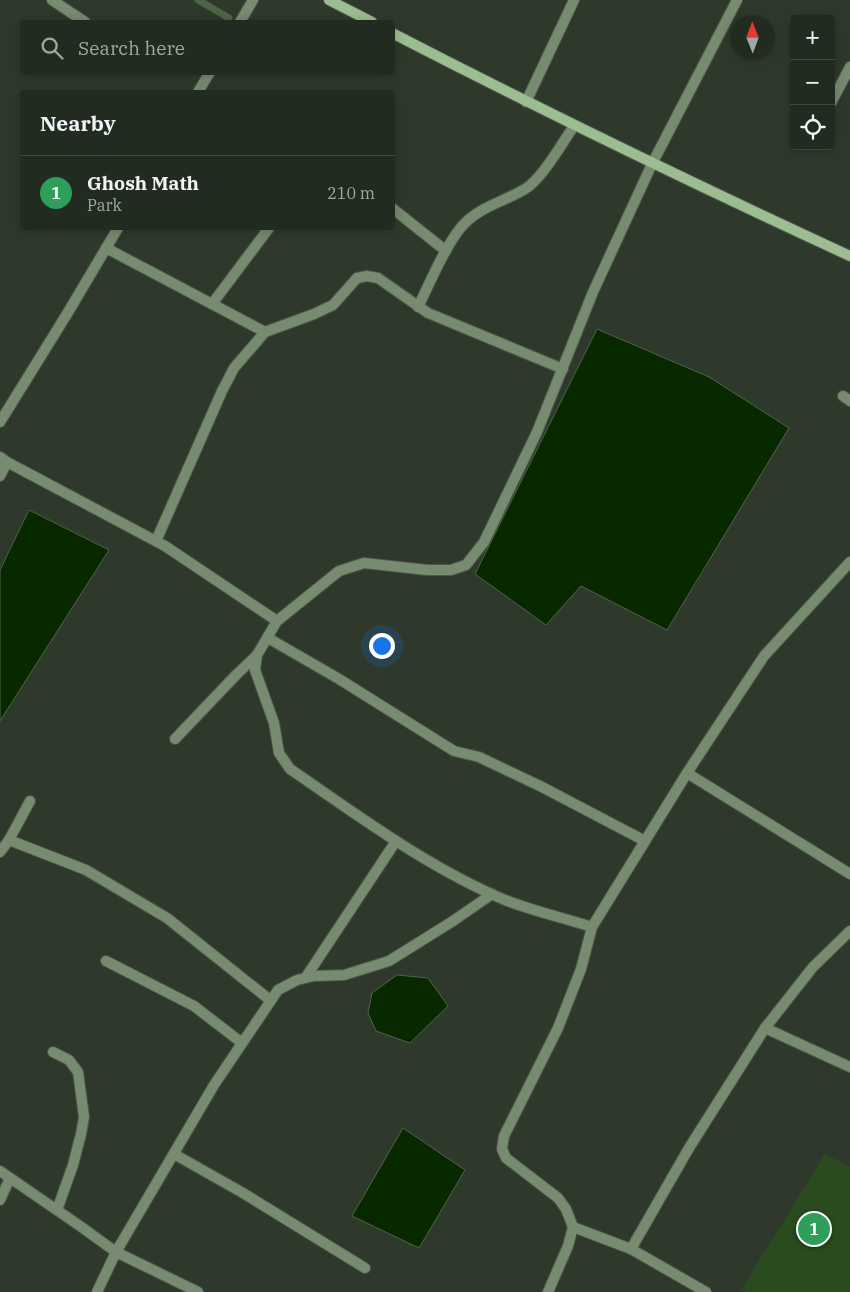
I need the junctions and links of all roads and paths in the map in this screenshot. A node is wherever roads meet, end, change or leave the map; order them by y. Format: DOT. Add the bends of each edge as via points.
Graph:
graph roads {
  1 [pos="52,0"];
  2 [pos="253,0"];
  3 [pos="329,0"];
  4 [pos="574,0"];
  5 [pos="738,0"];
  6 [pos="81,20"];
  7 [pos="241,20"];
  8 [pos="368,20"];
  9 [pos="395,35"];
  10 [pos="850,67"];
  11 [pos="208,75"];
  12 [pos="199,90"];
  13 [pos="835,95"];
  14 [pos="526,102"];
  15 [pos="574,126"];
  16 [pos="652,164"];
  17 [pos="395,210"];
  18 [pos="117,230"];
  19 [pos="268,230"];
  20 [pos="106,248"];
  21 [pos="446,251"];
  22 [pos="850,256"];
  23 [pos="212,304"];
  24 [pos="418,307"];
  25 [pos="266,332"];
  26 [pos="563,369"];
  27 [pos="0,422"];
  28 [pos="4,459"];
  29 [pos="0,476"];
  30 [pos="156,541"];
  31 [pos="850,562"];
  32 [pos="277,621"];
  33 [pos="268,638"];
  34 [pos="257,655"];
  35 [pos="175,739"];
  36 [pos="687,773"];
  37 [pos="30,801"];
  38 [pos="9,840"];
  39 [pos="396,841"];
  40 [pos="645,841"];
  41 [pos="0,852"];
  42 [pos="850,874"];
  43 [pos="492,894"];
  44 [pos="592,928"];
  45 [pos="850,931"];
  46 [pos="106,961"];
  47 [pos="306,977"];
  48 [pos="270,1000"];
  49 [pos="765,1028"];
  50 [pos="242,1043"];
  51 [pos="53,1052"];
  52 [pos="850,1066"];
  53 [pos="174,1154"];
  54 [pos="0,1171"];
  55 [pos="10,1178"];
  56 [pos="0,1200"];
  57 [pos="57,1210"];
  58 [pos="573,1227"];
  59 [pos="631,1249"];
  60 [pos="116,1252"];
  61 [pos="365,1268"];
  62 [pos="97,1292"];
  63 [pos="198,1292"];
  64 [pos="548,1292"];
  65 [pos="706,1292"];
  1 -- 6 [label="street"];
  2 -- 7 [label="street"];
  3 -- 8 [label="street"];
  4 -- 14 [label="street"];
  5 -- 16 [label="street"];
  9 -- 14 [label="street"];
  10 -- 13 [label="street"];
  11 -- 12 [label="street"];
  14 -- 15 [label="street"];
  15 -- 16 [label="street"];
  15 -- 21 [label="street" via="537,180 526,189 477,212 464,223"];
  16 -- 22 [label="street"];
  16 -- 26 [label="street" via="593,292"];
  17 -- 21 [label="street"];
  18 -- 20 [label="street"];
  19 -- 23 [label="street"];
  20 -- 23 [label="street"];
  20 -- 27 [label="street"];
  21 -- 24 [label="street"];
  23 -- 25 [label="street"];
  24 -- 25 [label="street" via="378,278 367,276 357,278 333,305"];
  24 -- 26 [label="street"];
  25 -- 30 [label="street" via="234,368"];
  26 -- 32 [label="street" via="537,432 484,542 466,565 451,570 427,570 364,563 339,571"];
  28 -- 29 [label="street"];
  28 -- 30 [label="street"];
  30 -- 32 [label="street"];
  31 -- 36 [label="street" via="764,656"];
  32 -- 33 [label="street"];
  33 -- 34 [label="street"];
  33 -- 40 [label="street" via="454,751 479,757 542,786"];
  34 -- 35 [label="street"];
  34 -- 39 [label="street" via="255,670 274,723 279,753 290,770"];
  36 -- 40 [label="street"];
  36 -- 42 [label="street"];
  37 -- 38 [label="street"];
  38 -- 41 [label="street"];
  38 -- 48 [label="street" via="86,870 167,918"];
  39 -- 43 [label="street"];
  39 -- 47 [label="street"];
  40 -- 44 [label="street"];
  43 -- 44 [label="street"];
  43 -- 47 [label="street" via="389,961 344,975"];
  44 -- 58 [label="street" via="581,969 558,1028 504,1136 502,1149 506,1158 558,1198"];
  45 -- 49 [label="street" via="814,967"];
  46 -- 50 [label="street" via="194,1006"];
  47 -- 48 [label="street" via="278,990"];
  48 -- 50 [label="street"];
  49 -- 52 [label="street"];
  49 -- 59 [label="street" via="689,1148"];
  50 -- 53 [label="street"];
  51 -- 57 [label="street" via="69,1060 78,1072 84,1117 73,1165"];
  53 -- 60 [label="street"];
  53 -- 61 [label="street"];
  54 -- 55 [label="street"];
  55 -- 56 [label="street"];
  55 -- 57 [label="street"];
  57 -- 60 [label="street"];
  58 -- 59 [label="street"];
  58 -- 64 [label="street"];
  59 -- 65 [label="street"];
  60 -- 62 [label="street"];
  60 -- 63 [label="street"];
}
